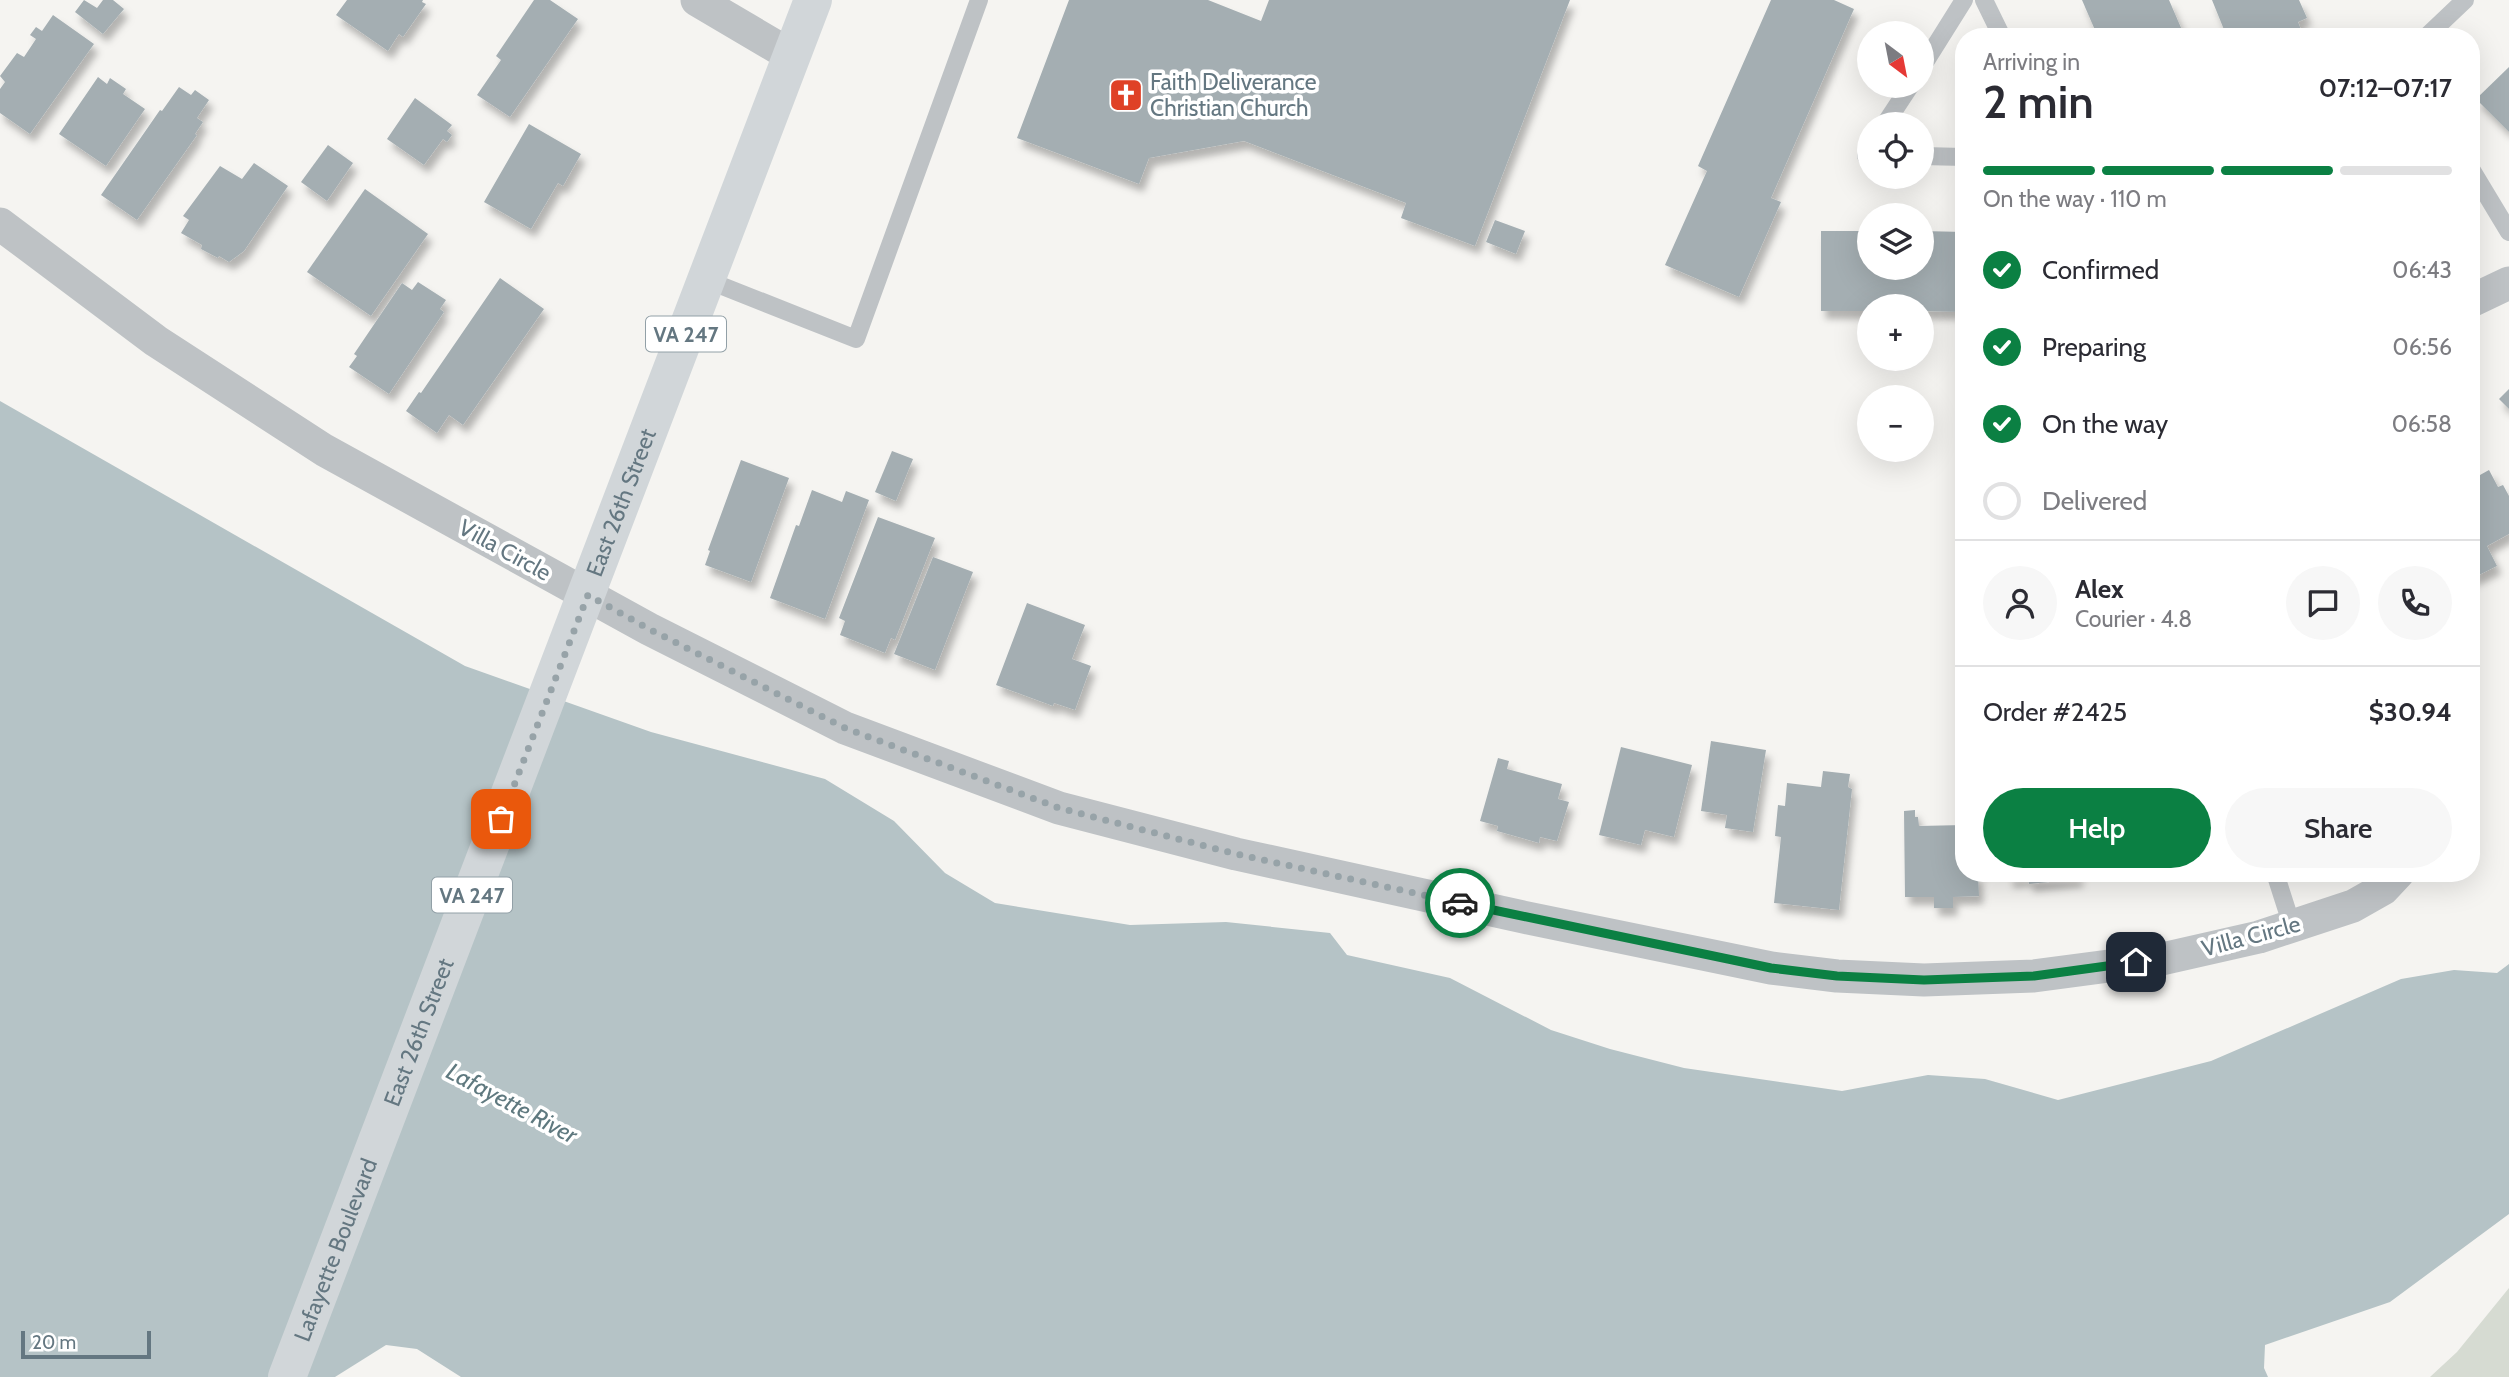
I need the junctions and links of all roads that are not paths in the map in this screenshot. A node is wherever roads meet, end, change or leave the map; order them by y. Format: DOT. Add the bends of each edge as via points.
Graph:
graph roads {
  1 [pos="697,0"];
  2 [pos="813,0"];
  3 [pos="979,0"];
  4 [pos="1964,0"];
  5 [pos="1984,0"];
  6 [pos="2465,0"];
  7 [pos="1998,28"];
  8 [pos="2435,28"];
  9 [pos="1934,48"];
  10 [pos="792,56"];
  11 [pos="1934,156"];
  12 [pos="1955,157"];
  13 [pos="2480,184"];
  14 [pos="0,224"];
  15 [pos="2509,232"];
  16 [pos="707,280"];
  17 [pos="2509,283"];
  18 [pos="2480,298"];
  19 [pos="588,595"];
  20 [pos="2278,882"];
  21 [pos="2390,882"];
  22 [pos="2292,926"];
  23 [pos="385,1122"];
  24 [pos="287,1377"];
  1 -- 10 [label="street"];
  2 -- 10 [label="main road, East 26th Street / VA 247"];
  3 -- 16 [label="lane" via="856,339"];
  4 -- 9 [label="lane"];
  5 -- 7 [label="lane"];
  6 -- 8 [label="lane"];
  10 -- 16 [label="main road, East 26th Street / VA 247"];
  11 -- 12 [label="lane"];
  13 -- 15 [label="lane"];
  14 -- 19 [label="street, Villa Circle" via="156,341 324,450"];
  16 -- 19 [label="main road, East 26th Street / VA 247"];
  17 -- 18 [label="street"];
  19 -- 22 [label="street, Villa Circle" via="845,728 1059,808 1236,854 1771,968 1924,980 2034,976 2162,959"];
  19 -- 23 [label="main road, East 26th Street / VA 247"];
  20 -- 22 [label="lane"];
  21 -- 22 [label="street, Villa Circle" via="2353,906"];
  23 -- 24 [label="main road, Lafayette Boulevard / VA 247"];
}
